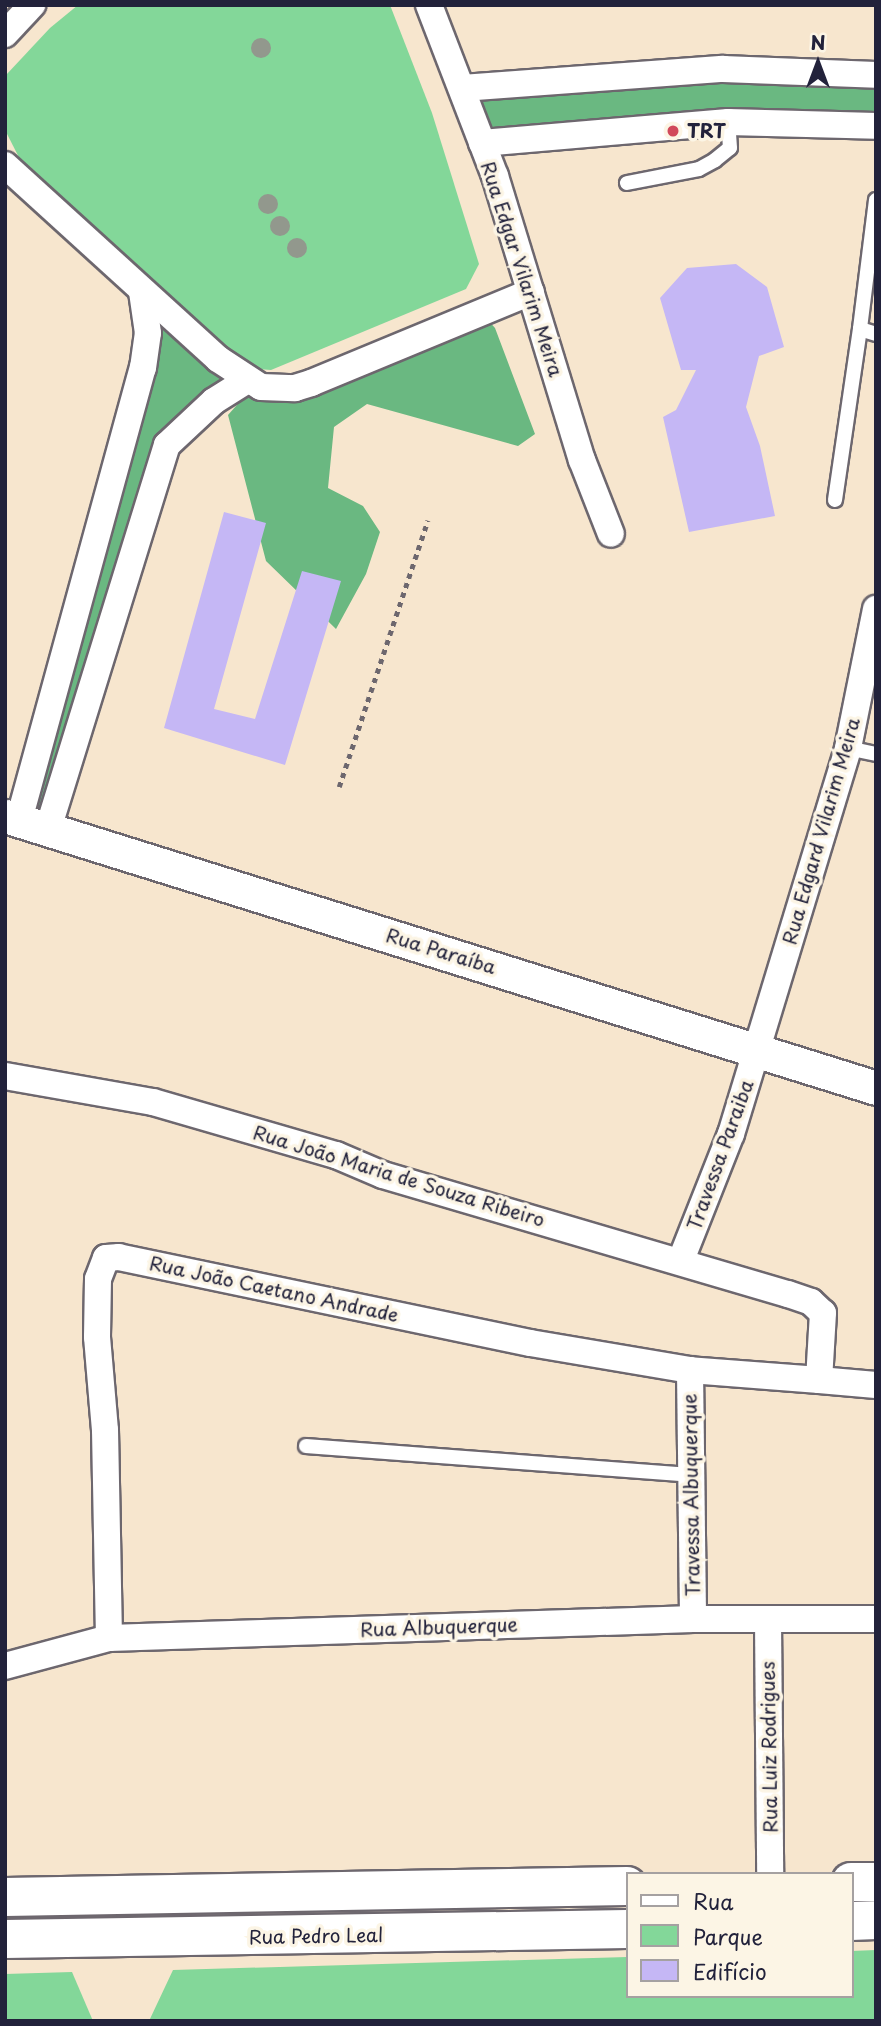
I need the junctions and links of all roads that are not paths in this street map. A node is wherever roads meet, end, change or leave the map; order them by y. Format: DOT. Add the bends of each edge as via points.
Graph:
graph roads {
  1 [pos="33,5"];
  2 [pos="429,5"];
  3 [pos="5,34"];
  4 [pos="876,75"];
  5 [pos="462,88"];
  6 [pos="727,122"];
  7 [pos="876,126"];
  8 [pos="482,143"];
  9 [pos="5,165"];
  10 [pos="627,183"];
  11 [pos="876,200"];
  12 [pos="142,292"];
  13 [pos="531,292"];
  14 [pos="860,329"];
  15 [pos="876,334"];
  16 [pos="247,380"];
  17 [pos="835,500"];
  18 [pos="611,534"];
  19 [pos="876,609"];
  20 [pos="848,748"];
  21 [pos="876,754"];
  22 [pos="24,822"];
  23 [pos="757,1050"];
  24 [pos="5,1076"];
  25 [pos="876,1088"];
  26 [pos="681,1260"];
  27 [pos="690,1370"];
  28 [pos="819,1380"];
  29 [pos="876,1385"];
  30 [pos="306,1446"];
  31 [pos="690,1475"];
  32 [pos="693,1619"];
  33 [pos="876,1619"];
  34 [pos="768,1620"];
  35 [pos="109,1638"];
  36 [pos="5,1666"];
  37 [pos="770,1872"];
  38 [pos="853,1882"];
  39 [pos="876,1882"];
  40 [pos="626,1886"];
  41 [pos="5,1897"];
  42 [pos="876,1920"];
  43 [pos="853,1921"];
  44 [pos="626,1929"];
  45 [pos="5,1939"];
  1 -- 3 [label="street"];
  2 -- 5 [label="street, Rua Edgar Vilarim Meira"];
  4 -- 5 [label="street" via="723,69"];
  5 -- 8 [label="street, Rua Edgar Vilarim Meira"];
  6 -- 7 [label="street"];
  6 -- 8 [label="street"];
  6 -- 10 [label="lane" via="730,148 715,160 699,169"];
  8 -- 13 [label="street, Rua Edgar Vilarim Meira"];
  9 -- 12 [label="street"];
  11 -- 14 [label="lane"];
  12 -- 16 [label="street"];
  12 -- 22 [label="street" via="148,333 143,368"];
  13 -- 16 [label="street" via="295,388 261,387"];
  13 -- 18 [label="street, Rua Edgar Vilarim Meira" via="582,460"];
  14 -- 15 [label="lane"];
  14 -- 17 [label="lane"];
  16 -- 22 [label="street" via="214,401 167,445"];
  19 -- 20 [label="street, Rua Edgard Vilarim Meira"];
  20 -- 21 [label="lane"];
  20 -- 23 [label="street, Rua Edgard Vilarim Meira"];
  22 -- 23 [label="street, Rua Paraíba"];
  23 -- 25 [label="street, Rua Paraíba"];
  23 -- 26 [label="street, Travessa Paraiba" via="731,1134"];
  24 -- 26 [label="street, Rua João Maria de Souza Ribeiro" via="153,1102 336,1155 383,1175"];
  26 -- 28 [label="street, Rua João Maria de Souza Ribeiro" via="811,1302 823,1313"];
  27 -- 28 [label="street, Rua João Caetano Andrade"];
  27 -- 31 [label="street, Travessa Albuquerque"];
  27 -- 35 [label="street, Rua João Caetano Andrade" via="530,1343 119,1257 106,1258 97,1279 97,1337 105,1430"];
  28 -- 29 [label="street, Rua João Caetano Andrade"];
  30 -- 31 [label="lane"];
  31 -- 32 [label="street, Travessa Albuquerque"];
  32 -- 34 [label="street, Rua Albuquerque"];
  32 -- 35 [label="street, Rua Albuquerque"];
  33 -- 34 [label="street, Rua Albuquerque"];
  34 -- 37 [label="street, Rua Luiz Rodrigues"];
  35 -- 36 [label="street, Rua Albuquerque"];
  38 -- 39 [label="main road"];
  40 -- 41 [label="main road"];
  42 -- 43 [label="main road"];
  44 -- 45 [label="main road, Rua Pedro Leal"];
}
